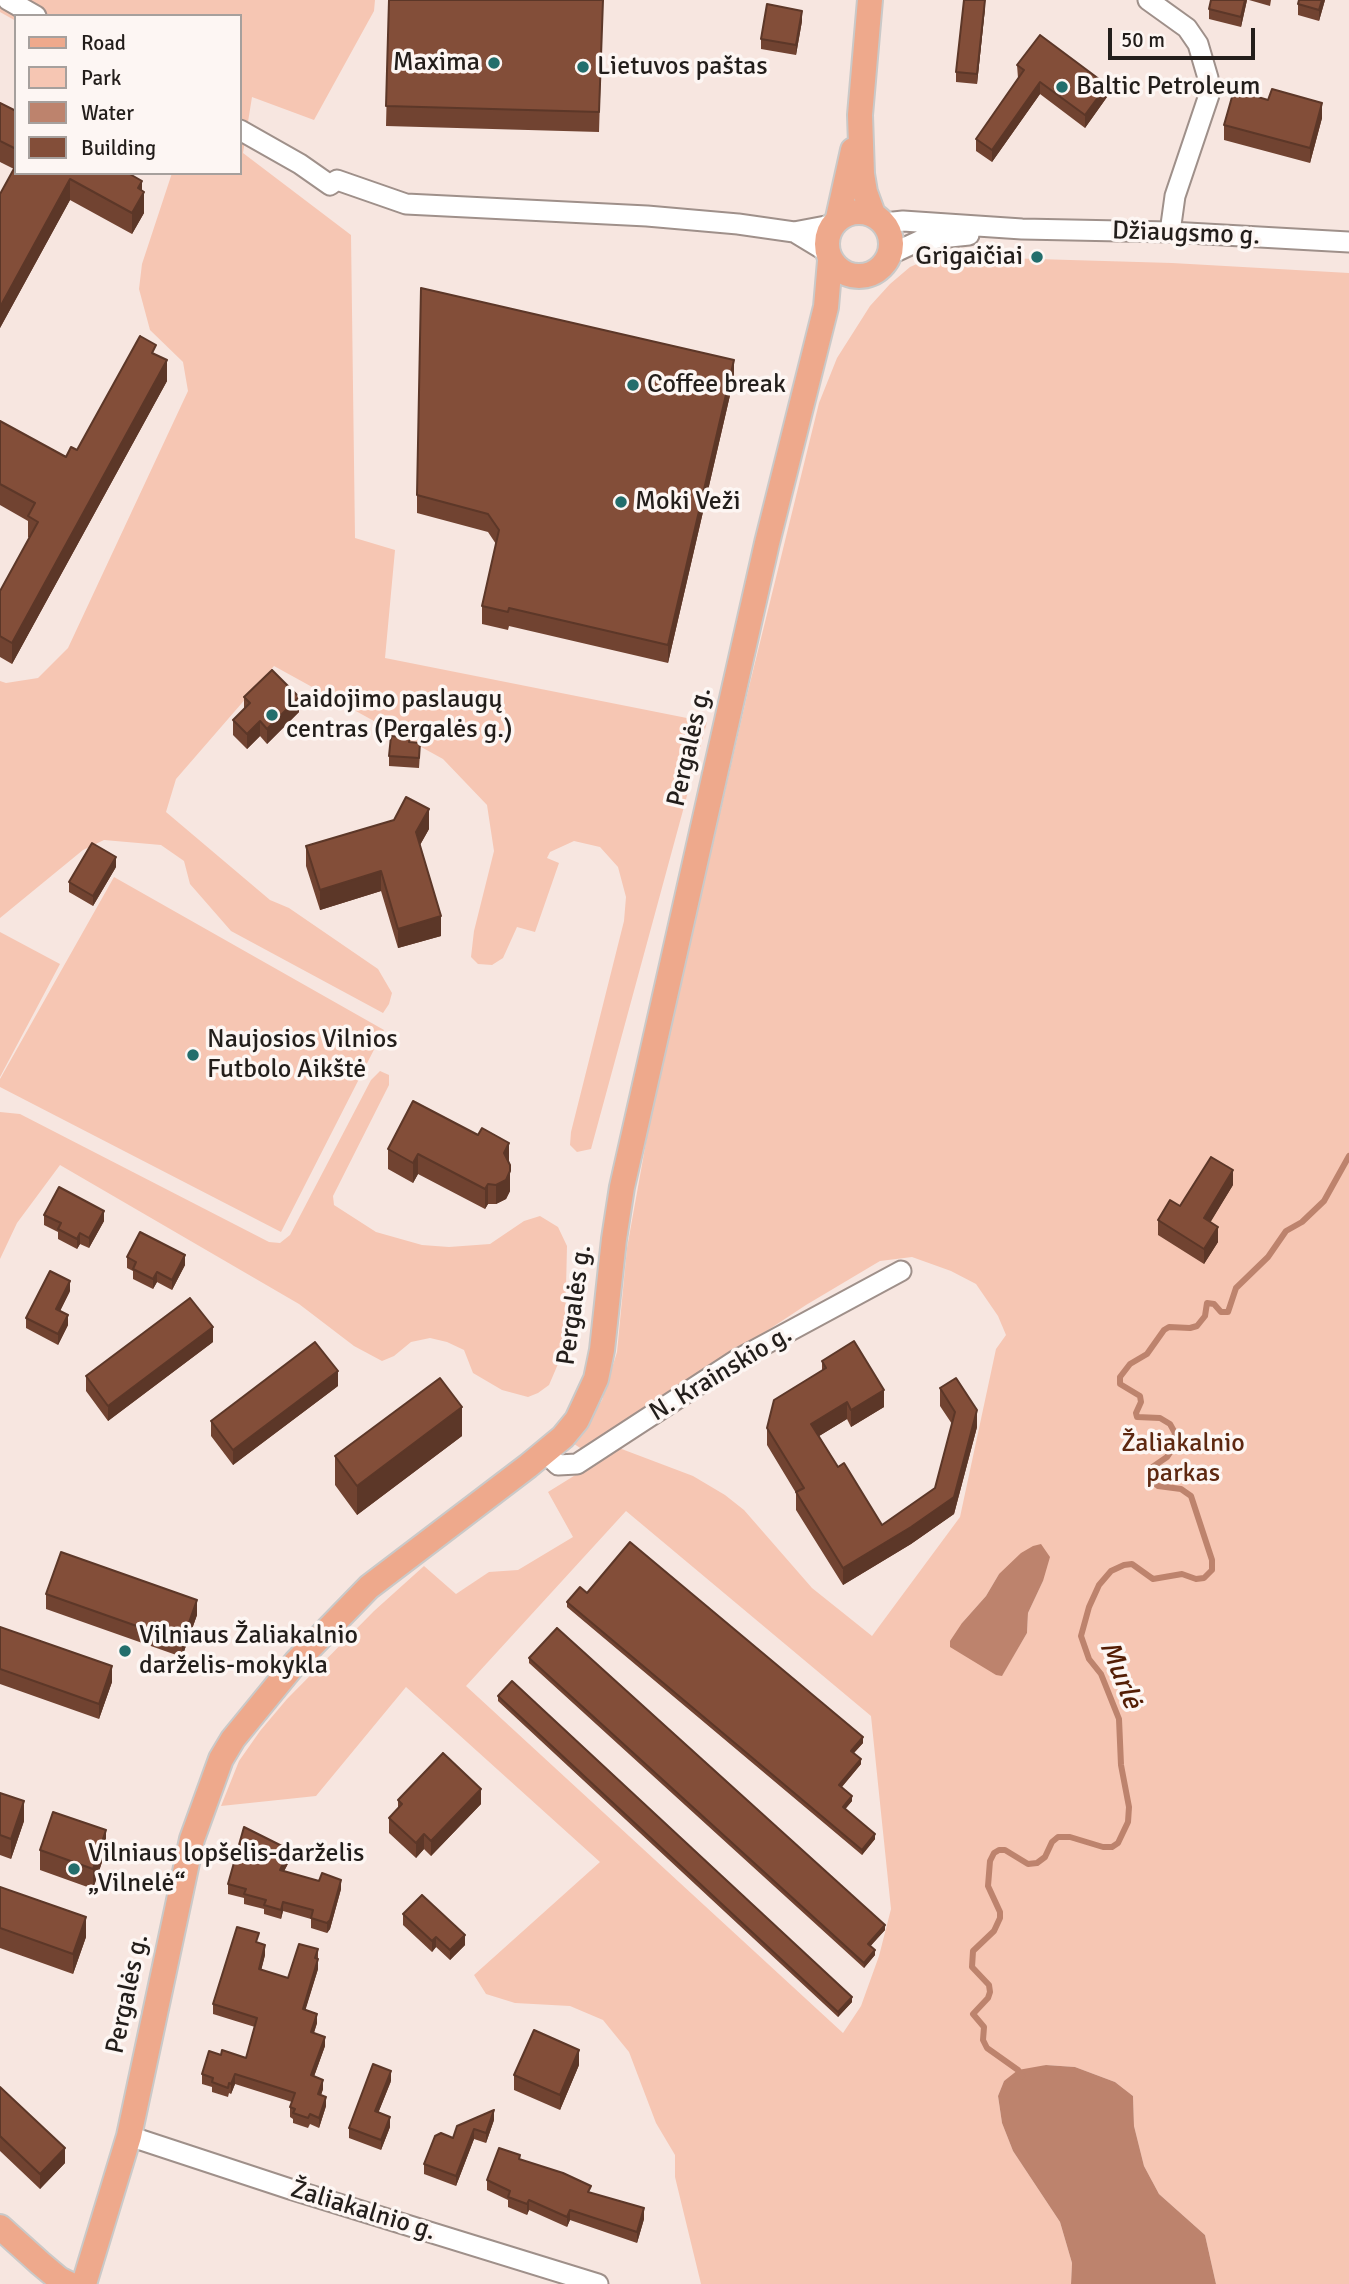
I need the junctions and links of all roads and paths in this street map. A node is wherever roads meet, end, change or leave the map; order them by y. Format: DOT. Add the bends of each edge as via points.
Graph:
graph roads {
  1 [pos="8,0"];
  2 [pos="870,0"];
  3 [pos="1148,0"];
  4 [pos="32,14"];
  5 [pos="860,115"];
  6 [pos="242,131"];
  7 [pos="878,219"];
  8 [pos="835,222"];
  9 [pos="1023,229"];
  10 [pos="794,232"];
  11 [pos="1170,232"];
  12 [pos="1349,242"];
  13 [pos="889,255"];
  14 [pos="829,256"];
  15 [pos="862,276"];
  16 [pos="817,346"];
  17 [pos="901,1271"];
  18 [pos="545,1453"];
  19 [pos="129,2136"];
  20 [pos="0,2227"];
  21 [pos="69,2284"];
  22 [pos="84,2284"];
  23 [pos="598,2284"];
  1 -- 4 [label="street"];
  2 -- 5 [label="main road"];
  3 -- 11 [label="street" via="1187,28 1198,44 1208,78 1209,96 1175,196"];
  5 -- 7 [label="main road" via="865,192"];
  5 -- 8 [label="main road"];
  6 -- 10 [label="street" via="330,185 337,180 406,204 647,216"];
  7 -- 8 [label="main road" via="855,211"];
  7 -- 9 [label="street, Džiaugsmo g."];
  7 -- 13 [label="main road" via="889,233"];
  8 -- 10 [label="street"];
  8 -- 14 [label="main road" via="827,234"];
  9 -- 11 [label="street, Džiaugsmo g."];
  9 -- 13 [label="street, Džiaugsmo g." via="921,240"];
  10 -- 14 [label="street"];
  11 -- 12 [label="street, Džiaugsmo g."];
  13 -- 15 [label="main road" via="879,270"];
  14 -- 15 [label="main road" via="844,273"];
  14 -- 16 [label="main road, Pergalės g." via="826,307"];
  15 -- 16 [label="main road, Pergalės g." via="835,310"];
  16 -- 18 [label="main road, Pergalės g." via="767,543 627,1162 596,1379 577,1420"];
  17 -- 18 [label="street, N. Krainskio g." via="738,1359 577,1464 558,1465"];
  18 -- 19 [label="main road, Pergalės g." via="369,1587 296,1662 233,1739 212,1779 192,1839"];
  19 -- 22 [label="main road, Pergalės g."];
  19 -- 23 [label="street, Žaliakalnio g."];
  20 -- 21 [label="main road"];
}
